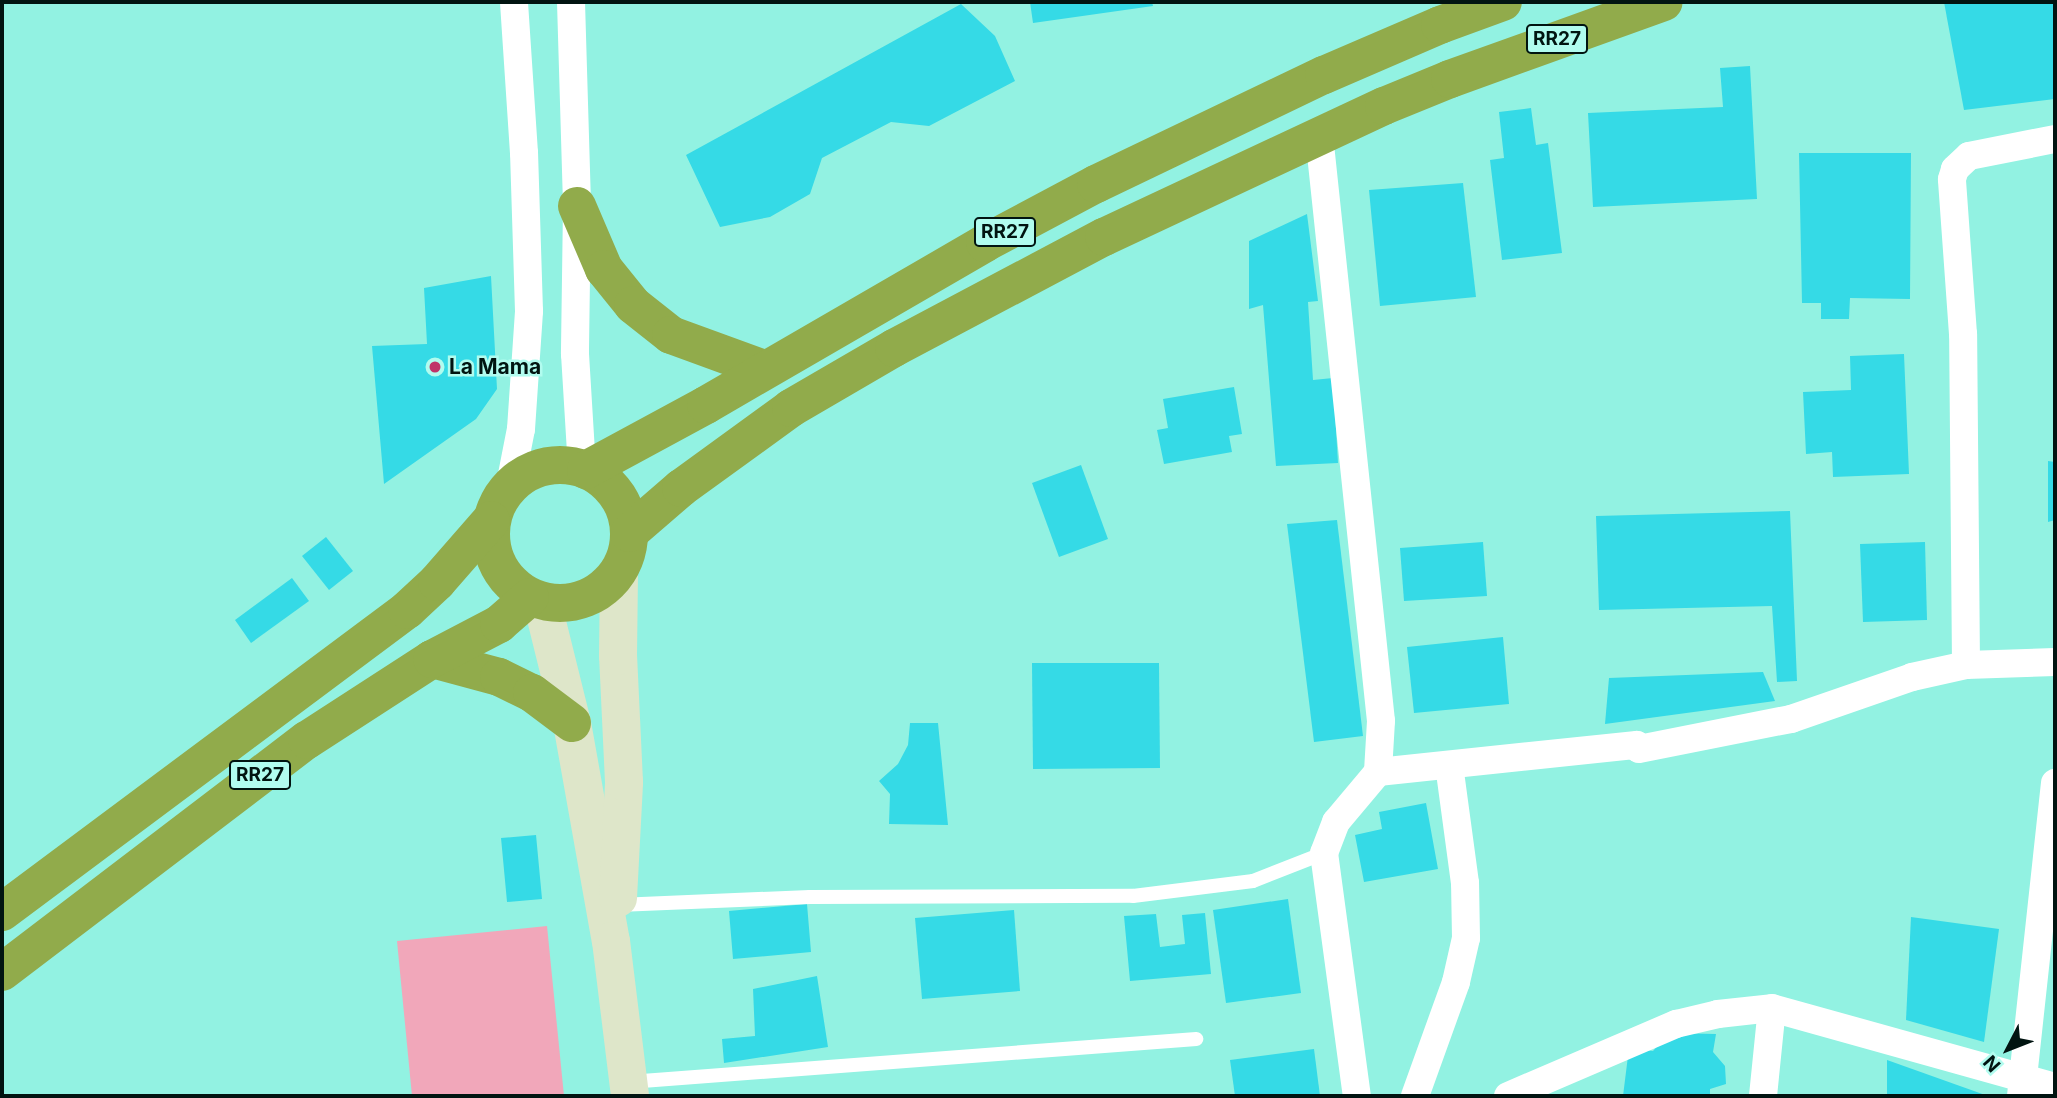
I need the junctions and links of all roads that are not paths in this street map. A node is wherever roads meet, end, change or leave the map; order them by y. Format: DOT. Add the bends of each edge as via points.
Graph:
graph roads {
  1 [pos="514,2"];
  2 [pos="571,2"];
  3 [pos="1503,2"];
  4 [pos="1664,2"];
  5 [pos="1319,135"];
  6 [pos="2055,139"];
  7 [pos="578,206"];
  8 [pos="764,369"];
  9 [pos="584,469"];
  10 [pos="510,485"];
  11 [pos="491,520"];
  12 [pos="629,533"];
  13 [pos="618,572"];
  14 [pos="536,599"];
  15 [pos="432,659"];
  16 [pos="2055,662"];
  17 [pos="1966,665"];
  18 [pos="572,723"];
  19 [pos="1448,765"];
  20 [pos="1378,772"];
  21 [pos="2055,783"];
  22 [pos="1324,853"];
  23 [pos="618,905"];
  24 [pos="2,912"];
  25 [pos="611,941"];
  26 [pos="2,972"];
  27 [pos="1772,1008"];
  28 [pos="1196,1039"];
  29 [pos="2022,1087"];
  30 [pos="2055,1087"];
  31 [pos="629,1089"];
  32 [pos="1357,1096"];
  33 [pos="1415,1096"];
  34 [pos="1508,1096"];
  35 [pos="1763,1096"];
  1 -- 10 [label="street" via="528,311 521,429"];
  2 -- 7 [label="street"];
  3 -- 8 [label="highway, RR27" via="1324,75 1176,145 985,243"];
  4 -- 5 [label="highway, RR27" via="1450,79"];
  5 -- 12 [label="highway, RR27" via="1092,243 848,375 735,446"];
  5 -- 20 [label="street" via="1381,721"];
  6 -- 17 [label="street" via="1969,156 1955,169 1952,179 1963,334"];
  7 -- 8 [label="highway" via="604,269 633,305 671,335"];
  7 -- 9 [label="street" via="575,354"];
  8 -- 9 [label="highway, RR27"];
  9 -- 10 [label="highway" via="557,465 531,471"];
  9 -- 12 [label="highway" via="617,495"];
  10 -- 11 [label="highway, RR27"];
  11 -- 14 [label="highway" via="491,544 498,565 512,584"];
  11 -- 24 [label="highway, RR27" via="437,582 396,618"];
  12 -- 13 [label="highway" via="627,553"];
  13 -- 14 [label="highway" via="585,600 563,604"];
  13 -- 23 [label="street" via="624,782"];
  14 -- 15 [label="highway, RR27"];
  14 -- 18 [label="street"];
  15 -- 18 [label="highway" via="499,677 532,693"];
  15 -- 26 [label="highway, RR27" via="307,740"];
  16 -- 17 [label="street"];
  17 -- 19 [label="street" via="1912,677 1791,719 1639,749 1637,745"];
  18 -- 25 [label="street"];
  19 -- 20 [label="street"];
  19 -- 33 [label="street" via="1465,883 1466,938 1456,982"];
  20 -- 22 [label="street" via="1336,822"];
  21 -- 29 [label="street"];
  22 -- 23 [label="lane" via="1253,881 1133,896 810,897"];
  22 -- 32 [label="street"];
  23 -- 25 [label="street"];
  25 -- 31 [label="street"];
  27 -- 29 [label="street"];
  27 -- 34 [label="street" via="1676,1024"];
  27 -- 35 [label="street"];
  28 -- 31 [label="lane"];
  29 -- 30 [label="street"];
}
